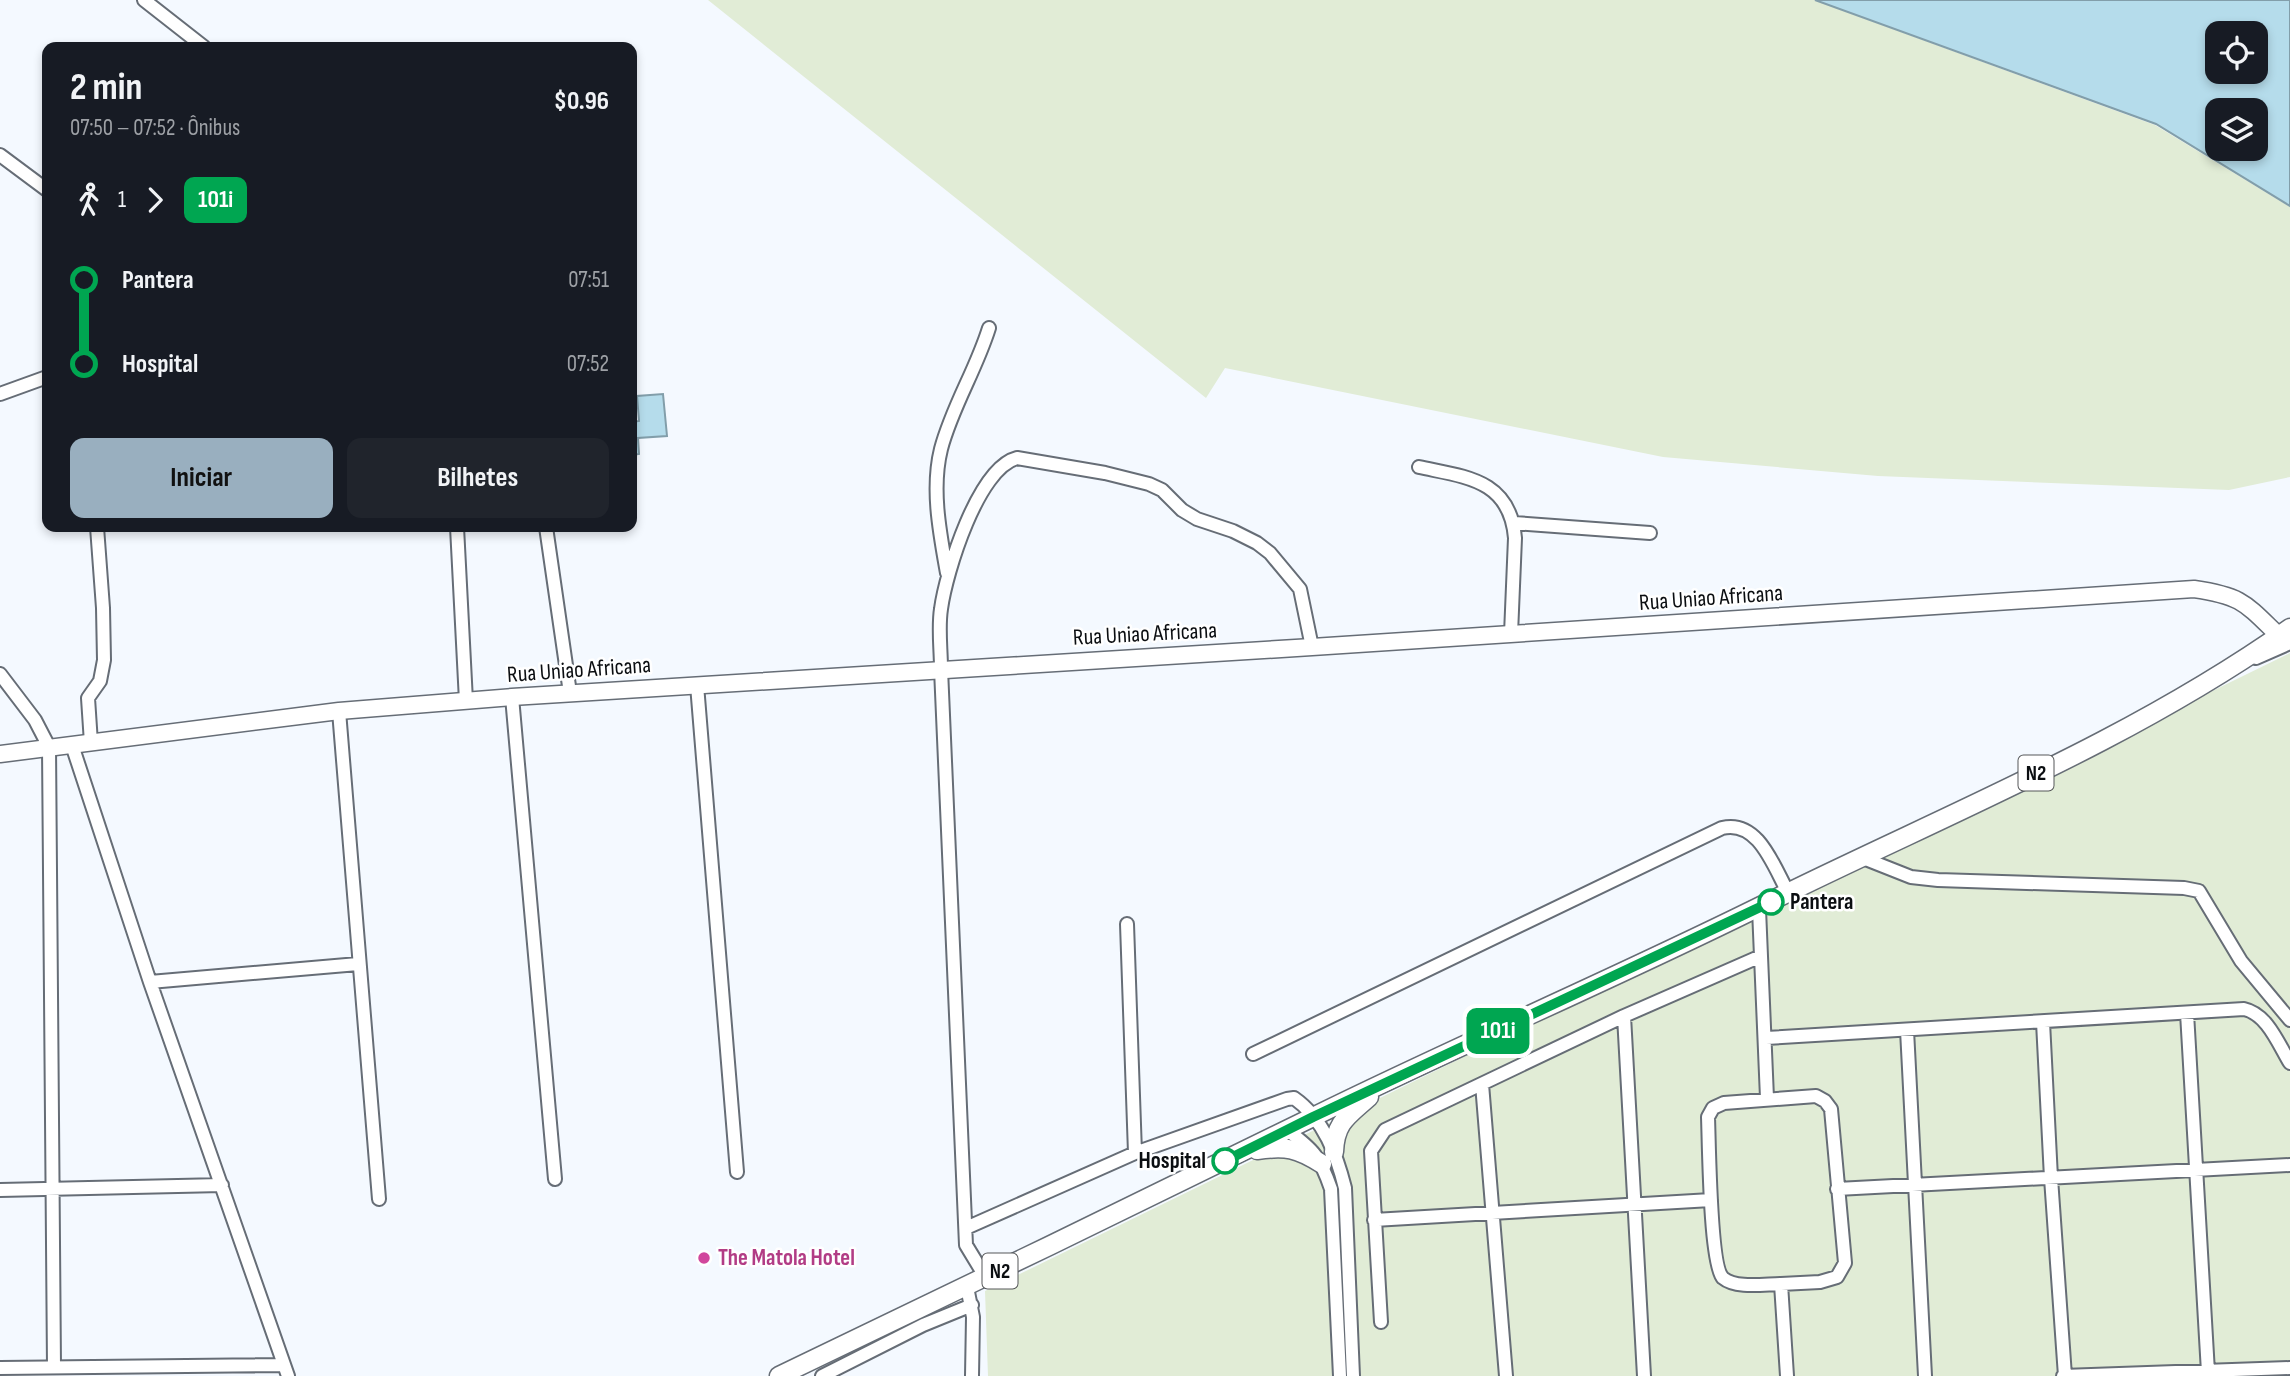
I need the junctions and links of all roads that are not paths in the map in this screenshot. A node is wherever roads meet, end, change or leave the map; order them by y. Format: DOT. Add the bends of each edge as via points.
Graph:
graph roads {
  1 [pos="144,0"];
  2 [pos="198,42"];
  3 [pos="0,155"];
  4 [pos="42,186"];
  5 [pos="989,328"];
  6 [pos="42,379"];
  7 [pos="0,394"];
  8 [pos="1419,467"];
  9 [pos="1514,523"];
  10 [pos="97,532"];
  11 [pos="457,532"];
  12 [pos="547,532"];
  13 [pos="1650,533"];
  14 [pos="947,577"];
  15 [pos="1511,634"];
  16 [pos="2286,636"];
  17 [pos="1312,647"];
  18 [pos="941,669"];
  19 [pos="0,674"];
  20 [pos="697,685"];
  21 [pos="570,693"];
  22 [pos="512,697"];
  23 [pos="466,701"];
  24 [pos="339,711"];
  25 [pos="91,743"];
  26 [pos="72,745"];
  27 [pos="49,747"];
  28 [pos="0,754"];
  29 [pos="1863,858"];
  30 [pos="1789,894"];
  31 [pos="1759,909"];
  32 [pos="1127,924"];
  33 [pos="1760,956"];
  34 [pos="358,964"];
  35 [pos="150,982"];
  36 [pos="2187,1013"];
  37 [pos="1625,1016"];
  38 [pos="2290,1020"];
  39 [pos="2043,1022"];
  40 [pos="1907,1030"];
  41 [pos="1766,1038"];
  42 [pos="1253,1054"];
  43 [pos="2290,1063"];
  44 [pos="1482,1084"];
  45 [pos="1381,1085"];
  46 [pos="1767,1098"];
  47 [pos="1313,1117"];
  48 [pos="1287,1130"];
  49 [pos="1243,1152"];
  50 [pos="1135,1153"];
  51 [pos="1328,1158"];
  52 [pos="2290,1165"];
  53 [pos="2196,1170"];
  54 [pos="737,1172"];
  55 [pos="2051,1178"];
  56 [pos="555,1179"];
  57 [pos="222,1185"];
  58 [pos="1916,1186"];
  59 [pos="53,1189"];
  60 [pos="1837,1189"];
  61 [pos="0,1190"];
  62 [pos="379,1199"];
  63 [pos="1711,1200"];
  64 [pos="1633,1204"];
  65 [pos="1491,1213"];
  66 [pos="1374,1220"];
  67 [pos="966,1228"];
  68 [pos="986,1278"];
  69 [pos="1782,1284"];
  70 [pos="969,1296"];
  71 [pos="1381,1322"];
  72 [pos="54,1367"];
  73 [pos="0,1368"];
  74 [pos="2290,1368"];
  75 [pos="286,1371"];
  76 [pos="2208,1372"];
  77 [pos="779,1376"];
  78 [pos="822,1376"];
  79 [pos="972,1376"];
  80 [pos="1340,1376"];
  81 [pos="1353,1376"];
  82 [pos="1506,1376"];
  83 [pos="1644,1376"];
  84 [pos="1787,1376"];
  85 [pos="1925,1376"];
  86 [pos="2064,1376"];
  1 -- 2 [label="street"];
  3 -- 4 [label="street"];
  5 -- 14 [label="street" via="947,431 937,469 938,523"];
  6 -- 7 [label="street"];
  8 -- 9 [label="street" via="1481,481"];
  9 -- 13 [label="street"];
  9 -- 15 [label="street"];
  10 -- 25 [label="street" via="104,660 100,681 88,698"];
  11 -- 23 [label="street"];
  12 -- 21 [label="street"];
  14 -- 17 [label="street" via="986,482 1008,460 1105,473 1163,490 1197,519 1245,537 1270,553 1300,589"];
  14 -- 18 [label="street" via="940,612"];
  15 -- 16 [label="main road, Rua Uniao Africana" via="2193,589 2224,593 2244,602"];
  15 -- 17 [label="main road, Rua Uniao Africana"];
  16 -- 29 [label="main road, N2" via="2167,708"];
  17 -- 18 [label="main road, Rua Uniao Africana"];
  18 -- 20 [label="main road, Rua Uniao Africana"];
  18 -- 67 [label="street"];
  19 -- 27 [label="street"];
  20 -- 21 [label="main road, Rua Uniao Africana"];
  20 -- 54 [label="street"];
  21 -- 22 [label="main road, Rua Uniao Africana"];
  22 -- 23 [label="main road, Rua Uniao Africana"];
  22 -- 56 [label="street"];
  23 -- 24 [label="main road, Rua Uniao Africana"];
  24 -- 25 [label="main road, Rua Uniao Africana"];
  24 -- 34 [label="street"];
  25 -- 26 [label="main road, Rua Uniao Africana"];
  26 -- 27 [label="main road, Rua Uniao Africana"];
  26 -- 35 [label="street"];
  27 -- 28 [label="main road, Rua Uniao Africana"];
  27 -- 59 [label="street"];
  29 -- 30 [label="main road, N2"];
  29 -- 38 [label="street" via="1911,877 1938,880 2199,891 2241,961"];
  30 -- 31 [label="main road, N2"];
  30 -- 42 [label="street" via="1756,836 1740,827 1722,828"];
  31 -- 33 [label="street"];
  31 -- 45 [label="main road, N2"];
  32 -- 50 [label="street"];
  33 -- 37 [label="street"];
  33 -- 41 [label="street"];
  34 -- 35 [label="street"];
  34 -- 62 [label="street"];
  35 -- 57 [label="street"];
  36 -- 39 [label="street"];
  36 -- 43 [label="street" via="2254,1011"];
  36 -- 53 [label="street"];
  37 -- 44 [label="street"];
  37 -- 64 [label="street"];
  39 -- 40 [label="street"];
  39 -- 55 [label="street"];
  40 -- 41 [label="street"];
  40 -- 58 [label="street"];
  41 -- 46 [label="street"];
  44 -- 65 [label="street"];
  44 -- 66 [label="street" via="1385,1130 1377,1139 1371,1152"];
  45 -- 47 [label="main road, N2"];
  45 -- 51 [label="main road" via="1342,1122"];
  46 -- 60 [label="street" via="1816,1096 1825,1101 1831,1109"];
  46 -- 63 [label="street" via="1724,1103 1708,1117"];
  47 -- 48 [label="main road, N2"];
  47 -- 50 [label="street" via="1294,1098 1287,1099"];
  47 -- 51 [label="street"];
  48 -- 49 [label="main road, N2"];
  48 -- 51 [label="street"];
  49 -- 51 [label="main road" via="1277,1147"];
  49 -- 68 [label="main road, N2"];
  50 -- 67 [label="street"];
  51 -- 80 [label="street"];
  51 -- 81 [label="street" via="1345,1188"];
  52 -- 53 [label="street"];
  53 -- 55 [label="street"];
  53 -- 76 [label="street"];
  55 -- 58 [label="street"];
  55 -- 86 [label="street"];
  57 -- 59 [label="street"];
  57 -- 75 [label="street"];
  58 -- 60 [label="street"];
  58 -- 85 [label="street"];
  59 -- 61 [label="street"];
  59 -- 72 [label="street"];
  60 -- 69 [label="street" via="1845,1264 1837,1277"];
  63 -- 64 [label="street"];
  63 -- 69 [label="street" via="1721,1276 1732,1284"];
  64 -- 65 [label="street"];
  64 -- 83 [label="street"];
  65 -- 66 [label="street"];
  65 -- 82 [label="street"];
  66 -- 71 [label="street"];
  67 -- 68 [label="street" via="966,1245"];
  68 -- 70 [label="main road, N2"];
  69 -- 84 [label="street"];
  70 -- 77 [label="main road, N2"];
  70 -- 78 [label="street"];
  70 -- 79 [label="street"];
  72 -- 73 [label="street"];
  72 -- 75 [label="street"];
  74 -- 76 [label="street"];
  76 -- 86 [label="street"];
}
